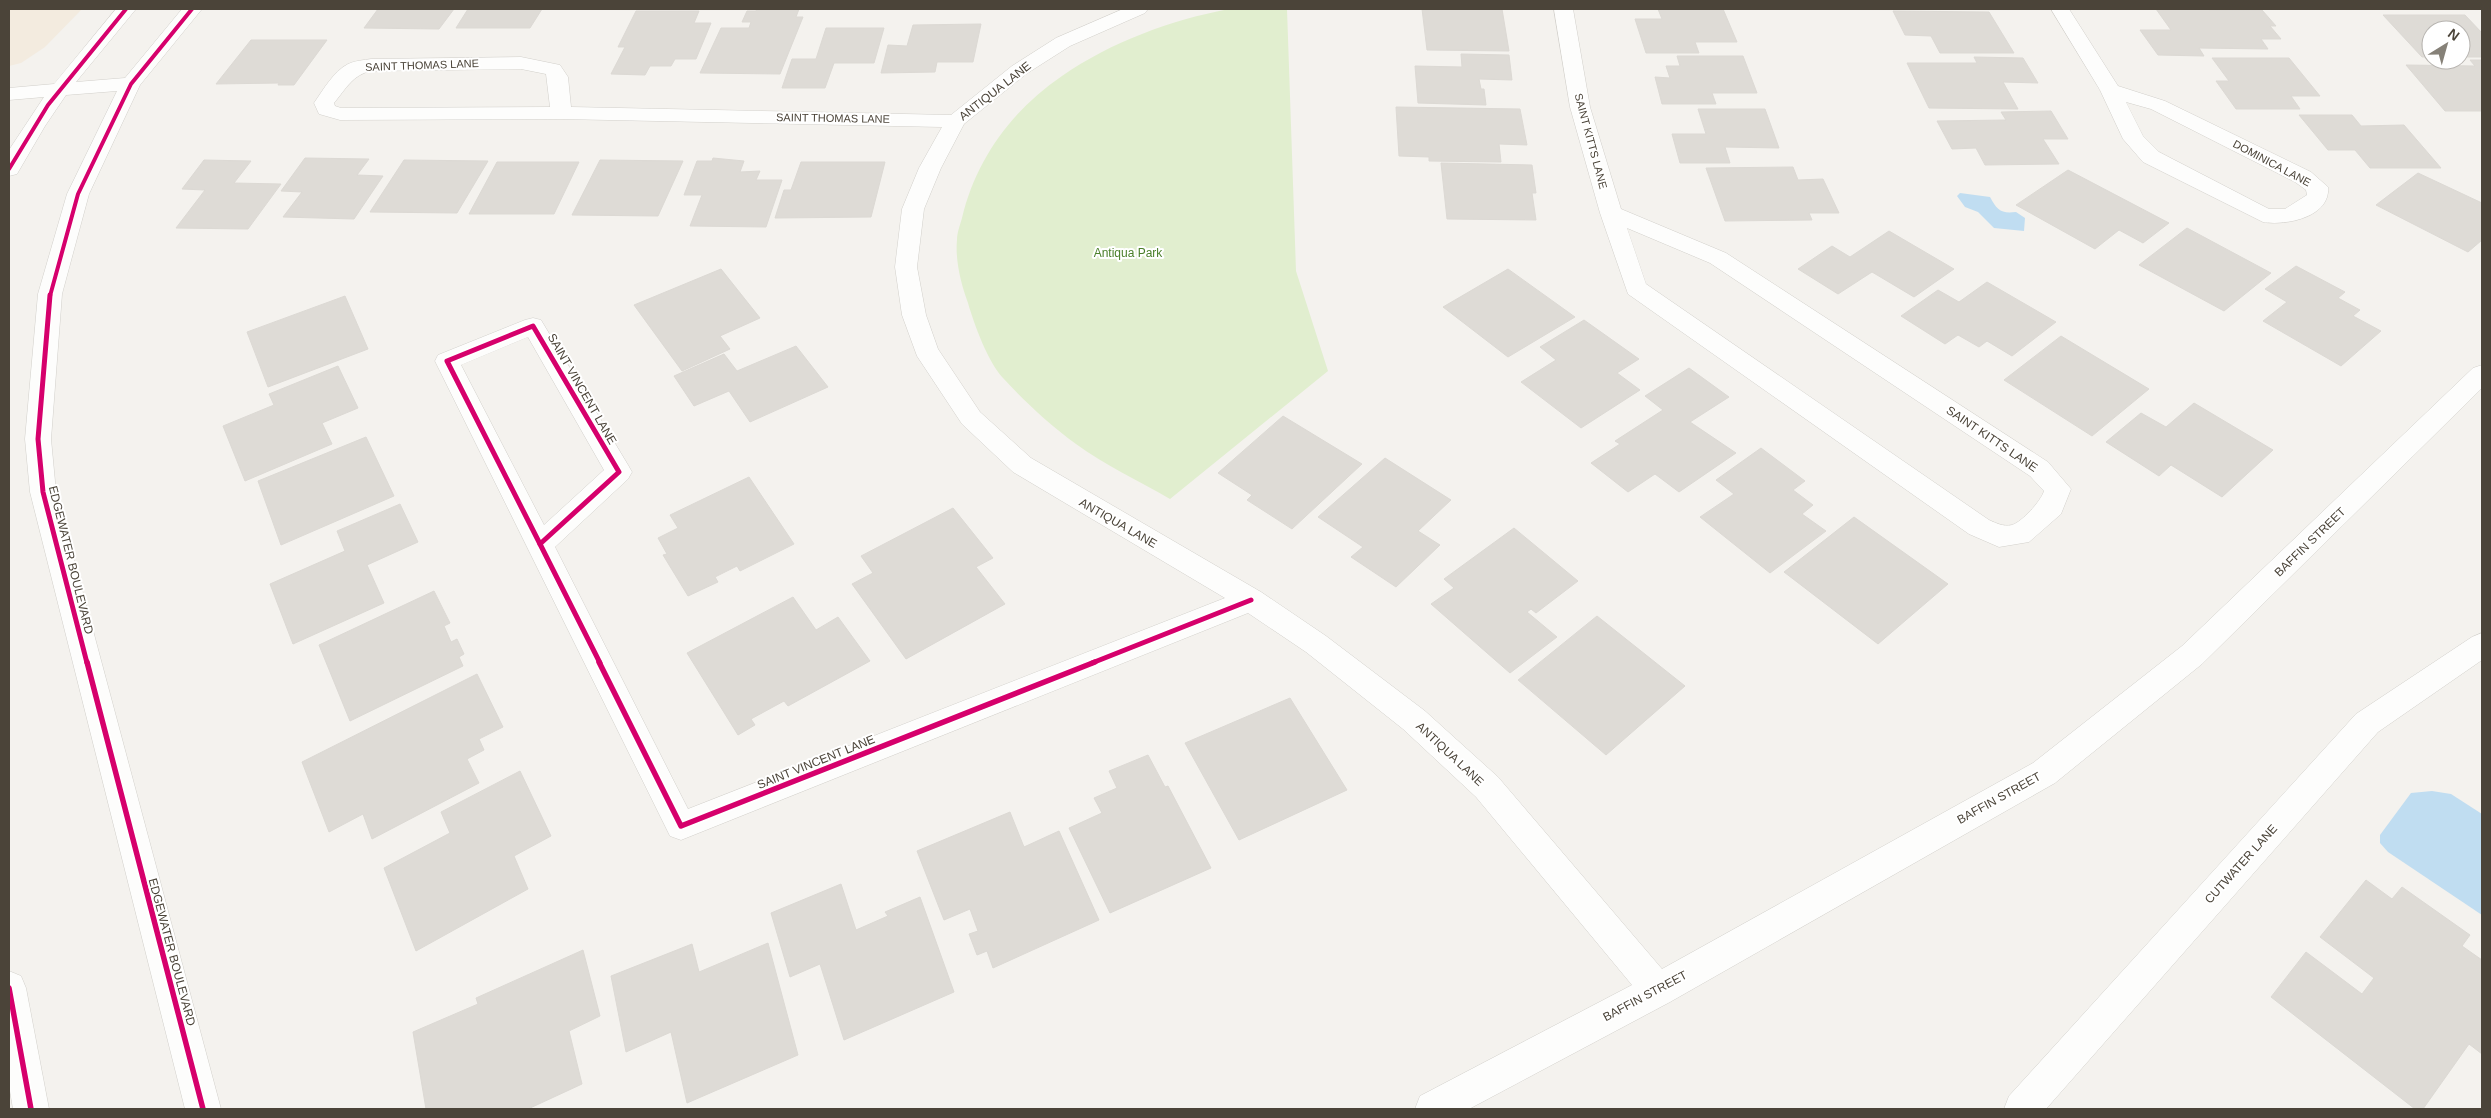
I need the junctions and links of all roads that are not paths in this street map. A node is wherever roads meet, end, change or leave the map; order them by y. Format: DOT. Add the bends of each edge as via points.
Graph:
graph roads {
  1 [pos="126,9"];
  2 [pos="192,9"];
  3 [pos="1138,9"];
  4 [pos="1563,9"];
  5 [pos="2060,9"];
  6 [pos="131,84"];
  7 [pos="2110,90"];
  8 [pos="57,91"];
  9 [pos="9,94"];
  10 [pos="561,113"];
  11 [pos="956,121"];
  12 [pos="9,169"];
  13 [pos="1611,214"];
  14 [pos="2482,374"];
  15 [pos="540,544"];
  16 [pos="1251,600"];
  17 [pos="2482,645"];
  18 [pos="9,988"];
  19 [pos="1658,990"];
  20 [pos="31,1109"];
  21 [pos="203,1109"];
  22 [pos="1433,1109"];
  23 [pos="2022,1109"];
  1 -- 8 [label="street"];
  2 -- 6 [label="street, EDGEWATER BOULEVARD"];
  3 -- 11 [label="street, ANTIQUA LANE" via="1063,42 1019,70"];
  4 -- 13 [label="street, SAINT KITTS LANE" via="1580,107"];
  5 -- 7 [label="street, DOMINICA LANE"];
  6 -- 8 [label="street"];
  6 -- 21 [label="street, EDGEWATER BOULEVARD" via="78,194 50,294 38,439 43,492"];
  7 -- 7 [label="street, DOMINICA LANE" via="2158,106 2303,177 2317,187 2318,197 2293,216 2279,219 2263,215 2151,157 2134,139"];
  8 -- 9 [label="street"];
  8 -- 12 [label="street"];
  10 -- 10 [label="street, SAINT THOMAS LANE" via="340,114 326,110 324,103 354,68 521,63 553,69 558,77"];
  10 -- 11 [label="street, SAINT THOMAS LANE"];
  11 -- 16 [label="street, ANTIQUA LANE" via="930,168 913,209 906,267 914,315 926,350 971,418 1022,465"];
  13 -- 13 [label="street, SAINT KITTS LANE" via="1636,288 1979,527 1999,536 2019,535 2052,507 2058,489 2038,468 1718,258"];
  14 -- 19 [label="street, BAFFIN STREET" via="2192,655 2044,774"];
  15 -- 15 [label="street, SAINT VINCENT LANE" via="619,472 534,326 447,361"];
  15 -- 16 [label="street, SAINT VINCENT LANE" via="681,826"];
  16 -- 19 [label="street, ANTIQUA LANE" via="1316,644 1414,720 1487,787"];
  17 -- 23 [label="street, CUTWATER LANE" via="2367,723"];
  18 -- 20 [label="street"];
  19 -- 22 [label="street, BAFFIN STREET"];
}
